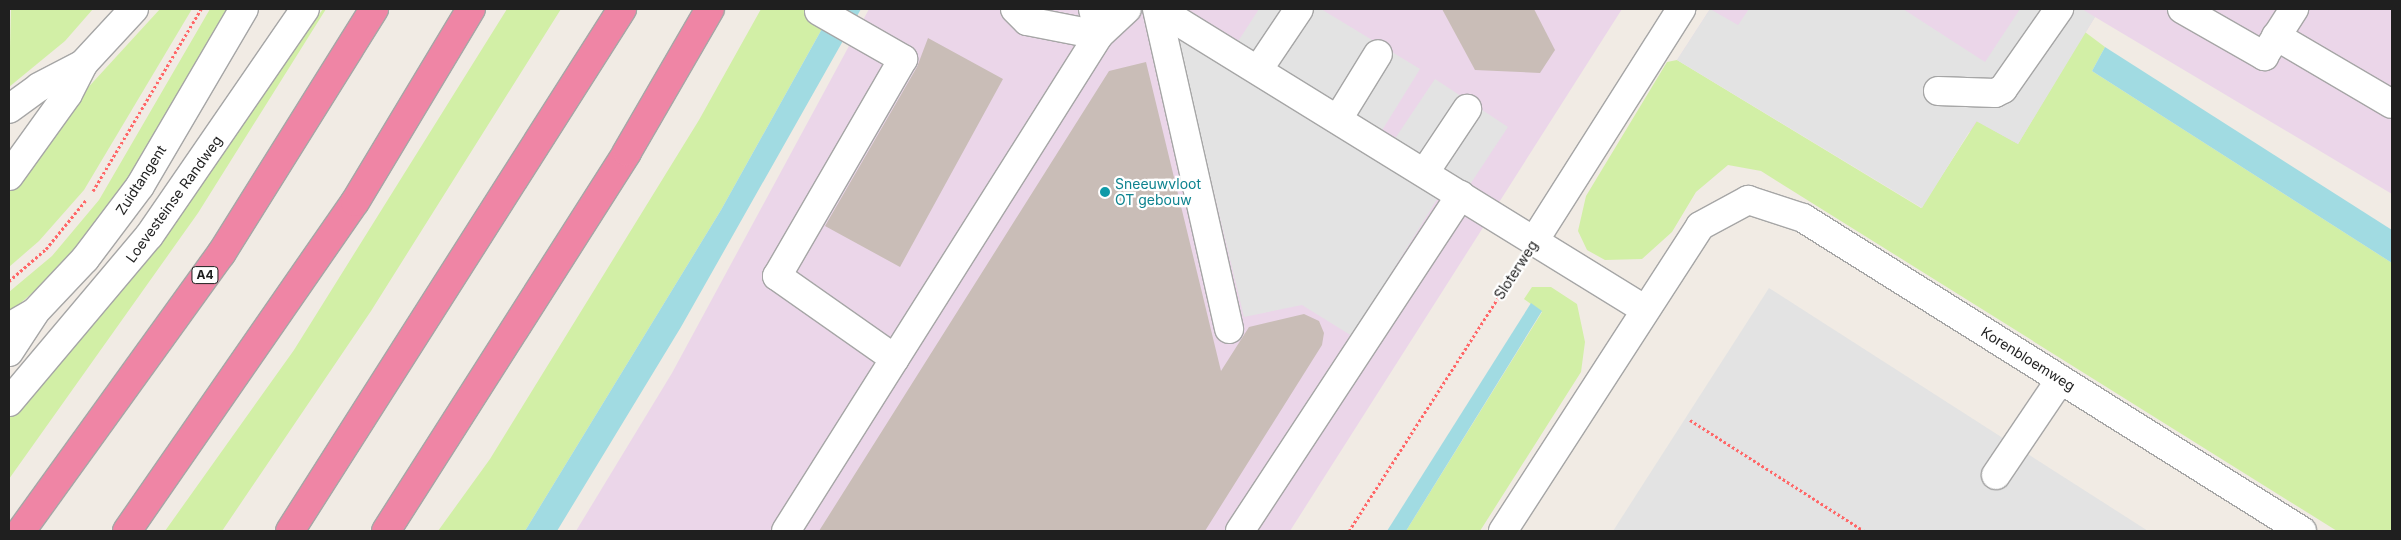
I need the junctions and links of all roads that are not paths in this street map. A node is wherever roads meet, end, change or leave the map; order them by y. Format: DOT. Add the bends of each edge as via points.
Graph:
graph roads {
  1 [pos="134,9"];
  2 [pos="244,9"];
  3 [pos="305,9"];
  4 [pos="374,9"];
  5 [pos="471,9"];
  6 [pos="622,9"];
  7 [pos="710,9"];
  8 [pos="1014,9"];
  9 [pos="1093,9"];
  10 [pos="1127,9"];
  11 [pos="1157,9"];
  12 [pos="1299,9"];
  13 [pos="1681,9"];
  14 [pos="2059,9"];
  15 [pos="2182,9"];
  16 [pos="2294,9"];
  17 [pos="819,11"];
  18 [pos="1099,35"];
  19 [pos="2276,36"];
  20 [pos="1378,54"];
  21 [pos="83,64"];
  22 [pos="1258,70"];
  23 [pos="1938,91"];
  24 [pos="2392,104"];
  25 [pos="9,109"];
  26 [pos="1467,109"];
  27 [pos="1338,119"];
  28 [pos="1425,172"];
  29 [pos="9,176"];
  30 [pos="1461,195"];
  31 [pos="1534,241"];
  32 [pos="1644,309"];
  33 [pos="35,312"];
  34 [pos="9,327"];
  35 [pos="1229,328"];
  36 [pos="9,352"];
  37 [pos="895,359"];
  38 [pos="2060,380"];
  39 [pos="9,402"];
  40 [pos="1996,475"];
  41 [pos="21,531"];
  42 [pos="127,531"];
  43 [pos="290,531"];
  44 [pos="386,531"];
  45 [pos="786,531"];
  46 [pos="1240,531"];
  47 [pos="1503,531"];
  48 [pos="2302,531"];
  1 -- 21 [label="street"];
  2 -- 33 [label="street, Zuidtangent" via="140,186 85,259"];
  3 -- 39 [label="street, Loevesteinse Randweg" via="149,236"];
  4 -- 41 [label="highway, A4" via="221,254"];
  5 -- 42 [label="highway" via="355,202"];
  6 -- 43 [label="highway"];
  7 -- 44 [label="highway" via="626,152"];
  8 -- 18 [label="street" via="1027,22"];
  9 -- 18 [label="street"];
  10 -- 18 [label="street"];
  11 -- 22 [label="street"];
  11 -- 35 [label="street"];
  12 -- 22 [label="street"];
  13 -- 31 [label="street, Sloterweg"];
  14 -- 23 [label="street" via="2003,89 1995,93"];
  15 -- 19 [label="street" via="2264,56"];
  16 -- 19 [label="street"];
  17 -- 37 [label="street" via="903,58 777,276"];
  18 -- 37 [label="street"];
  19 -- 24 [label="street"];
  20 -- 27 [label="street"];
  21 -- 25 [label="street" via="39,87"];
  21 -- 29 [label="street" via="68,94"];
  22 -- 27 [label="street"];
  26 -- 28 [label="street"];
  27 -- 28 [label="street"];
  28 -- 30 [label="street"];
  30 -- 31 [label="street"];
  30 -- 46 [label="street"];
  31 -- 32 [label="street"];
  32 -- 38 [label="street, Korenbloemweg" via="1700,226 1748,200 1803,218"];
  32 -- 47 [label="street"];
  33 -- 34 [label="street, Zuidtangent"];
  33 -- 36 [label="street"];
  37 -- 45 [label="street"];
  38 -- 40 [label="street"];
  38 -- 48 [label="street, Korenbloemweg"];
}
